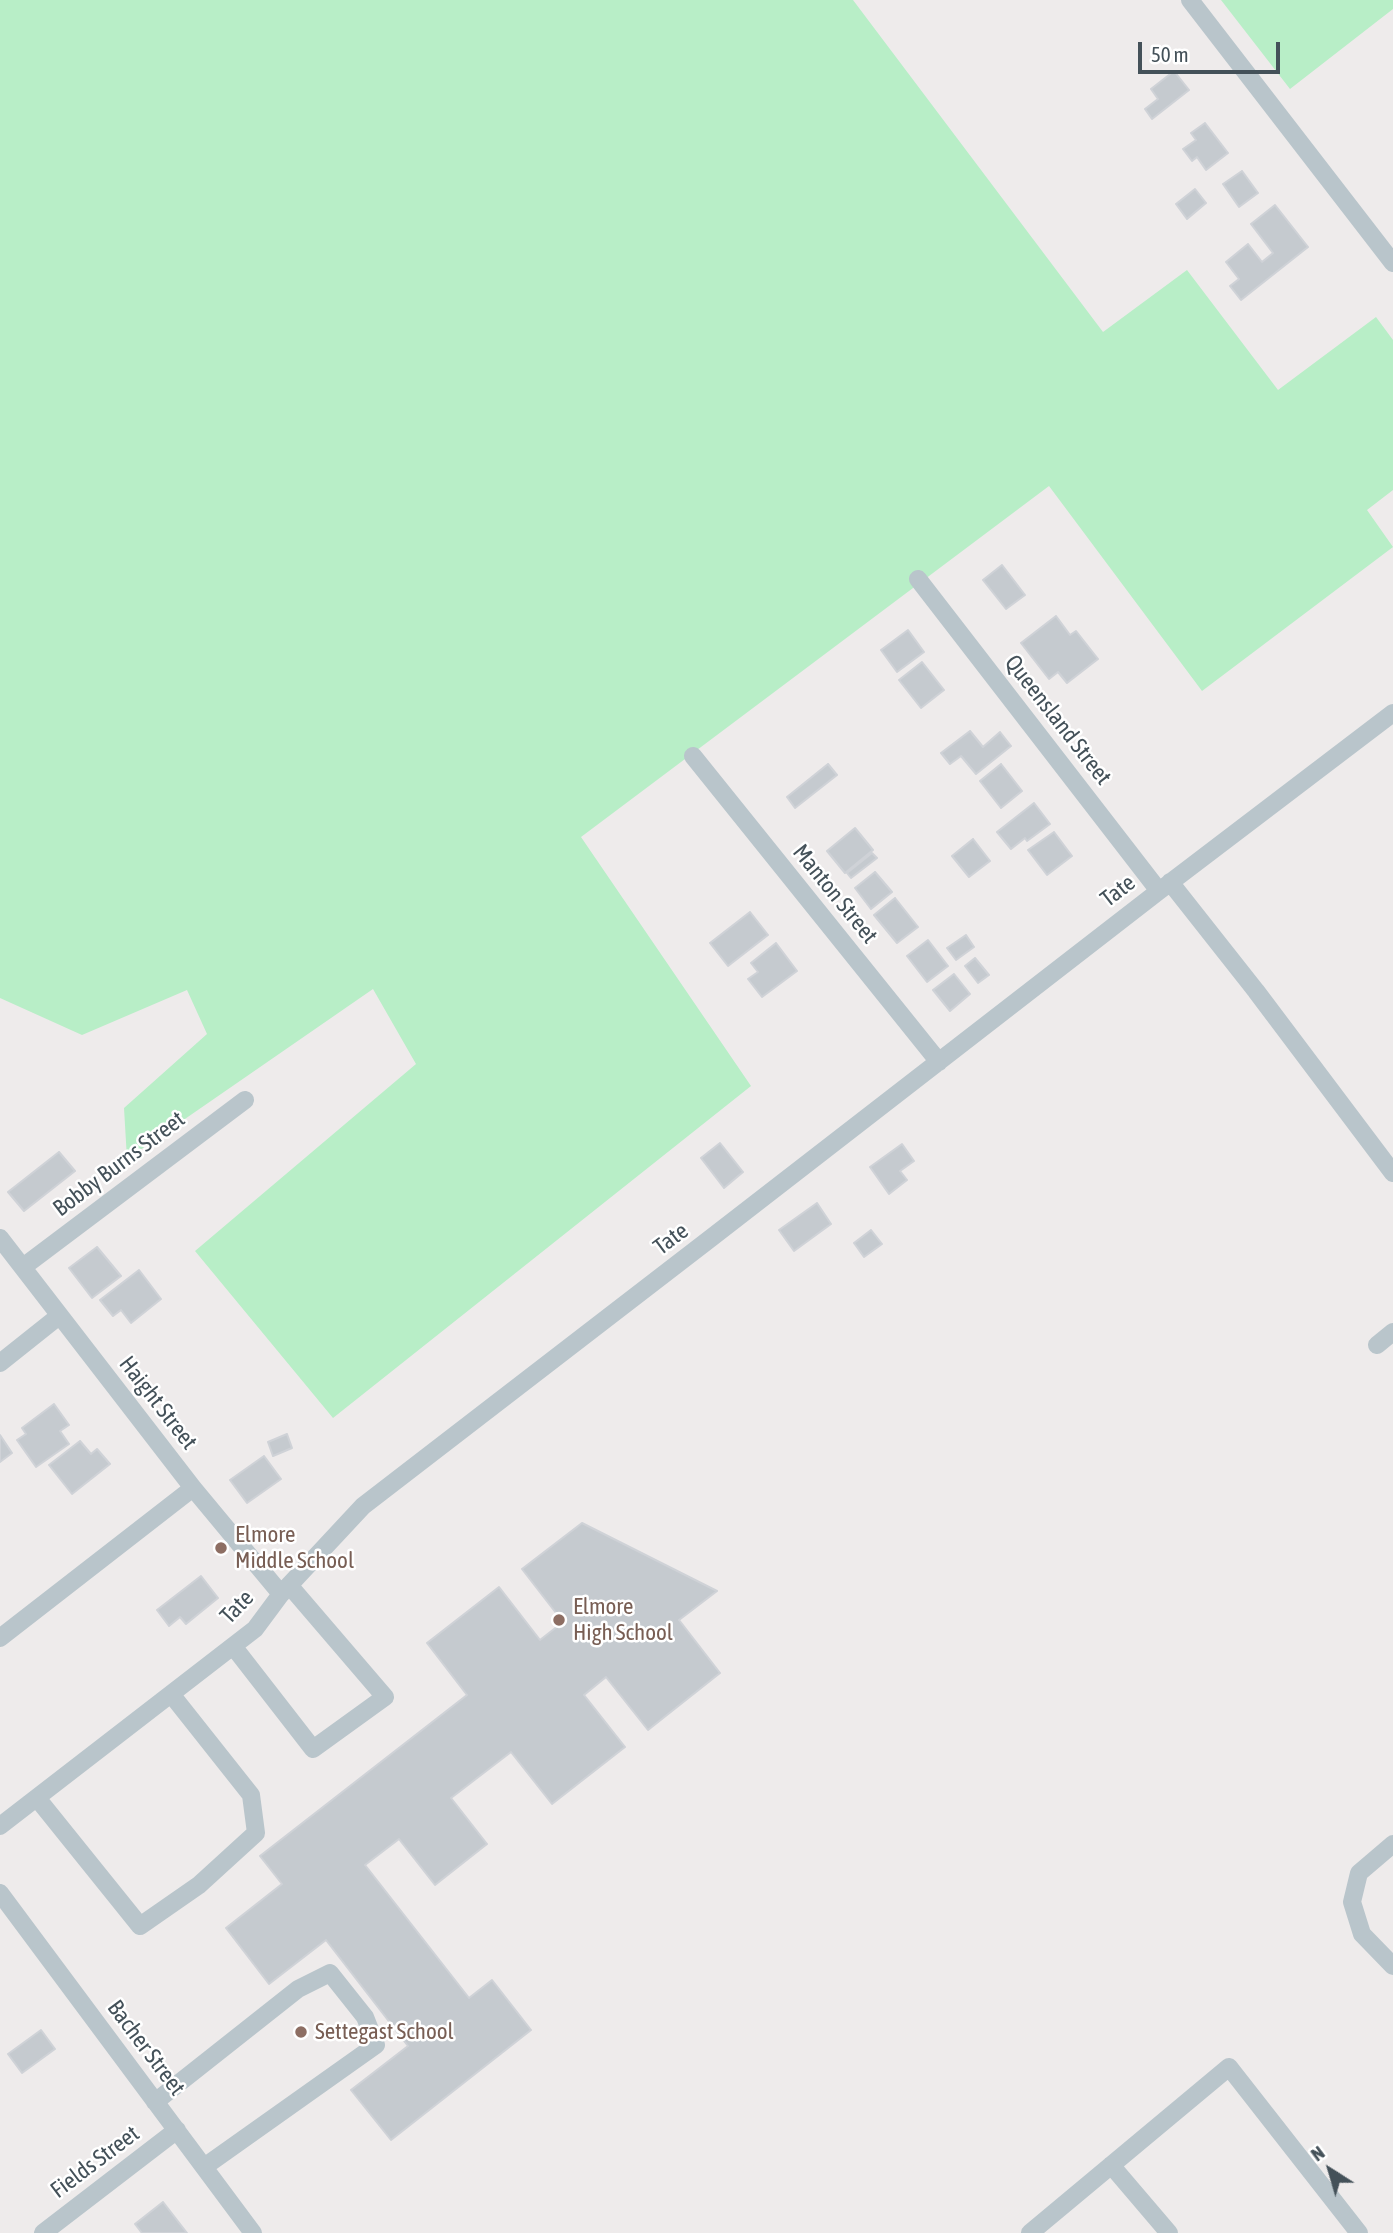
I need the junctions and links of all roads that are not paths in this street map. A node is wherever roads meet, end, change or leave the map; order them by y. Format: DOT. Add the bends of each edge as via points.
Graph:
graph roads {
  1 [pos="1190,0"];
  2 [pos="1393,263"];
  3 [pos="918,579"];
  4 [pos="1393,713"];
  5 [pos="693,756"];
  6 [pos="1165,886"];
  7 [pos="939,1062"];
  8 [pos="245,1100"];
  9 [pos="1393,1173"];
  10 [pos="0,1238"];
  11 [pos="23,1267"];
  12 [pos="59,1316"];
  13 [pos="1393,1332"];
  14 [pos="1377,1345"];
  15 [pos="0,1363"];
  16 [pos="193,1488"];
  17 [pos="285,1589"];
  18 [pos="0,1638"];
  19 [pos="233,1646"];
  20 [pos="171,1694"];
  21 [pos="37,1798"];
  22 [pos="0,1826"];
  23 [pos="1393,1844"];
  24 [pos="0,1893"];
  25 [pos="1393,1965"];
  26 [pos="155,2102"];
  27 [pos="177,2130"];
  28 [pos="1111,2165"];
  29 [pos="204,2167"];
  30 [pos="43,2233"];
  31 [pos="253,2233"];
  32 [pos="1030,2233"];
  33 [pos="1169,2233"];
  34 [pos="1359,2233"];
  1 -- 2 [label="street"];
  3 -- 6 [label="street, Queensland Street"];
  4 -- 6 [label="street, Tate"];
  5 -- 7 [label="street, Manton Street"];
  6 -- 7 [label="street, Tate"];
  6 -- 9 [label="street, Queensland Street" via="1256,990"];
  7 -- 17 [label="street, Tate" via="363,1506"];
  8 -- 11 [label="street, Bobby Burns Street"];
  10 -- 11 [label="street, Haight Street"];
  11 -- 12 [label="street, Haight Street"];
  12 -- 15 [label="street"];
  12 -- 16 [label="street, Haight Street"];
  13 -- 14 [label="street"];
  16 -- 17 [label="street, Haight Street"];
  16 -- 18 [label="street"];
  17 -- 19 [label="street, Tate" via="255,1629"];
  17 -- 19 [label="street, Haight Street" via="386,1697 313,1749"];
  19 -- 20 [label="street, Tate"];
  20 -- 21 [label="street, Tate"];
  20 -- 21 [label="street" via="251,1795 256,1833 199,1885 140,1926"];
  21 -- 22 [label="street, Tate"];
  23 -- 25 [label="street" via="1359,1872 1352,1902 1362,1934"];
  24 -- 26 [label="street, Bacher Street"];
  26 -- 27 [label="street, Bacher Street"];
  26 -- 29 [label="street" via="298,1989 330,1973 365,2017 376,2045"];
  27 -- 29 [label="street, Bacher Street"];
  27 -- 30 [label="street, Fields Street"];
  28 -- 32 [label="street"];
  28 -- 33 [label="street"];
  28 -- 34 [label="street" via="1229,2067"];
  29 -- 31 [label="street, Bacher Street"];
}
